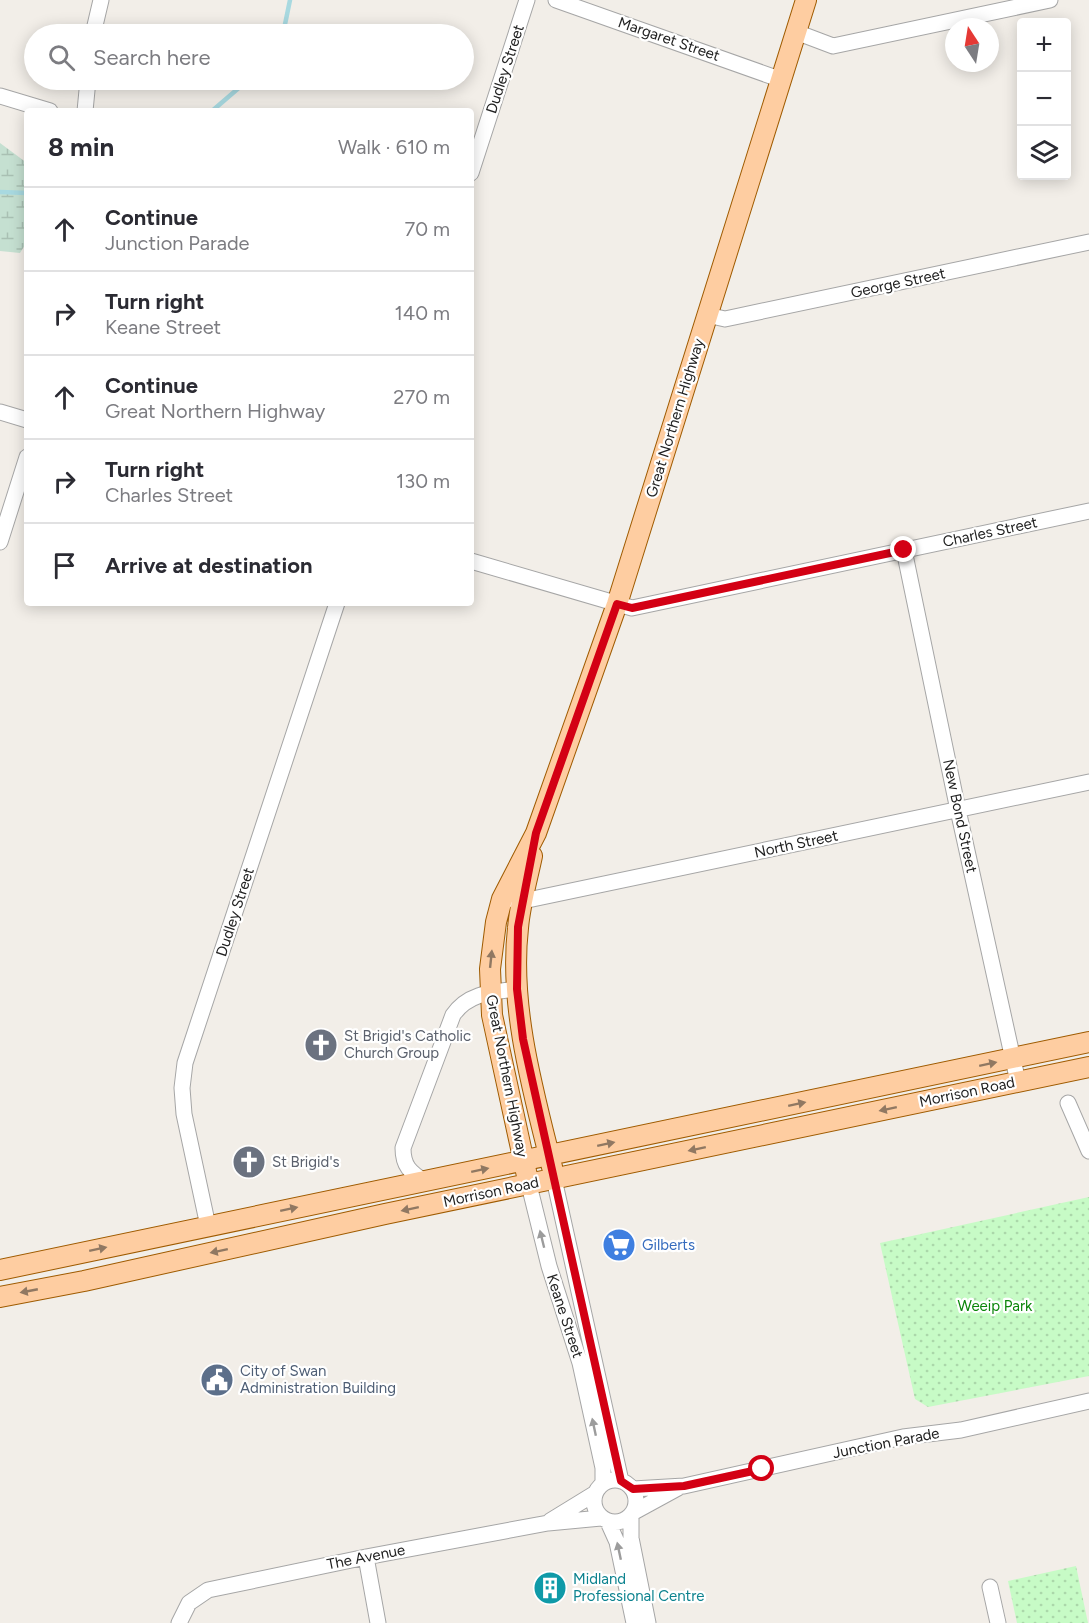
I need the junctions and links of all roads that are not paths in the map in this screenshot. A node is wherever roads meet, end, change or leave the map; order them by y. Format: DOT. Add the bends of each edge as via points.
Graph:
graph roads {
  1 [pos="101,0"];
  2 [pos="527,0"];
  3 [pos="556,0"];
  4 [pos="806,0"];
  5 [pos="1050,0"];
  6 [pos="95,24"];
  7 [pos="796,32"];
  8 [pos="782,80"];
  9 [pos="87,90"];
  10 [pos="0,96"];
  11 [pos="40,108"];
  12 [pos="85,108"];
  13 [pos="474,164"];
  14 [pos="1089,242"];
  15 [pos="707,315"];
  16 [pos="0,412"];
  17 [pos="24,419"];
  18 [pos="24,466"];
  19 [pos="1089,511"];
  20 [pos="0,542"];
  21 [pos="904,550"];
  22 [pos="474,562"];
  23 [pos="617,604"];
  24 [pos="336,606"];
  25 [pos="1089,782"];
  26 [pos="958,810"];
  27 [pos="536,833"];
  28 [pos="502,899"];
  29 [pos="523,901"];
  30 [pos="517,989"];
  31 [pos="490,992"];
  32 [pos="1089,1042"];
  33 [pos="1012,1059"];
  34 [pos="1089,1067"];
  35 [pos="1018,1082"];
  36 [pos="1068,1102"];
  37 [pos="1089,1151"];
  38 [pos="549,1156"];
  39 [pos="523,1161"];
  40 [pos="555,1179"];
  41 [pos="424,1181"];
  42 [pos="529,1185"];
  43 [pos="208,1226"];
  44 [pos="0,1270"];
  45 [pos="0,1297"];
  46 [pos="1089,1401"];
  47 [pos="627,1485"];
  48 [pos="684,1486"];
  49 [pos="598,1489"];
  50 [pos="633,1514"];
  51 [pos="605,1520"];
  52 [pos="548,1523"];
  53 [pos="366,1557"];
  54 [pos="990,1587"];
  55 [pos="180,1623"];
  56 [pos="378,1623"];
  57 [pos="633,1623"];
  58 [pos="648,1623"];
  59 [pos="998,1623"];
  1 -- 6 [label="street"];
  2 -- 13 [label="street, Dudley Street"];
  3 -- 8 [label="street, Margaret Street"];
  4 -- 7 [label="main road, Great Northern Highway"];
  5 -- 7 [label="street" via="833,46"];
  7 -- 8 [label="main road, Great Northern Highway"];
  8 -- 15 [label="main road, Great Northern Highway"];
  9 -- 12 [label="street"];
  10 -- 11 [label="street"];
  14 -- 15 [label="street, George Street" via="725,319"];
  15 -- 23 [label="main road, Great Northern Highway"];
  16 -- 17 [label="street"];
  18 -- 20 [label="street"];
  19 -- 21 [label="street, Charles Street"];
  21 -- 23 [label="street, Charles Street" via="632,608"];
  21 -- 26 [label="street, New Bond Street"];
  22 -- 23 [label="street, Charles Street"];
  23 -- 27 [label="main road, Great Northern Highway"];
  24 -- 43 [label="street, Dudley Street" via="186,1063 182,1088 184,1114"];
  25 -- 26 [label="street, North Street"];
  26 -- 29 [label="street, North Street"];
  26 -- 33 [label="street, New Bond Street"];
  27 -- 28 [label="main road, Great Northern Highway"];
  27 -- 29 [label="main road, Great Northern Highway"];
  28 -- 29 [label="street, North Street"];
  31 -- 28 [label="main road, Great Northern Highway, one-way" via="495,922"];
  29 -- 30 [label="main road, Great Northern Highway" via="518,927"];
  30 -- 31 [label="street"];
  30 -- 38 [label="main road, Great Northern Highway" via="523,1039"];
  31 -- 39 [label="main road, Great Northern Highway"];
  31 -- 41 [label="street" via="472,997 453,1015 403,1148 408,1168"];
  32 -- 33 [label="main road, Morrison Road"];
  33 -- 35 [label="street, New Bond Street"];
  38 -- 33 [label="main road, Morrison Road, one-way"];
  34 -- 35 [label="main road, Morrison Road"];
  35 -- 40 [label="main road, Morrison Road, one-way"];
  36 -- 37 [label="street"];
  38 -- 39 [label="main road, Morrison Road"];
  38 -- 40 [label="main road, Great Northern Highway"];
  41 -- 39 [label="main road, Morrison Road, one-way"];
  39 -- 42 [label="main road, Great Northern Highway"];
  40 -- 42 [label="main road, Morrison Road"];
  40 -- 47 [label="street, Keane Street"];
  43 -- 41 [label="main road, Morrison Road, one-way"];
  42 -- 45 [label="main road, Morrison Road, one-way"];
  49 -- 42 [label="street, Keane Street, one-way" via="603,1468 580,1363 549,1266"];
  44 -- 43 [label="main road, Morrison Road, one-way"];
  46 -- 48 [label="street, Junction Parade"];
  47 -- 48 [label="street, Junction Parade"];
  47 -- 49 [label="street" via="611,1480"];
  47 -- 50 [label="street" via="636,1498"];
  48 -- 50 [label="street, Junction Parade"];
  49 -- 51 [label="street" via="594,1504"];
  49 -- 52 [label="street, The Avenue"];
  50 -- 51 [label="street" via="621,1522"];
  50 -- 58 [label="street" via="632,1538"];
  51 -- 52 [label="street, The Avenue"];
  57 -- 51 [label="street, one-way" via="617,1542"];
  52 -- 53 [label="street, The Avenue"];
  53 -- 55 [label="street, The Avenue" via="208,1590 189,1602"];
  53 -- 56 [label="street"];
  54 -- 59 [label="street"];
}
